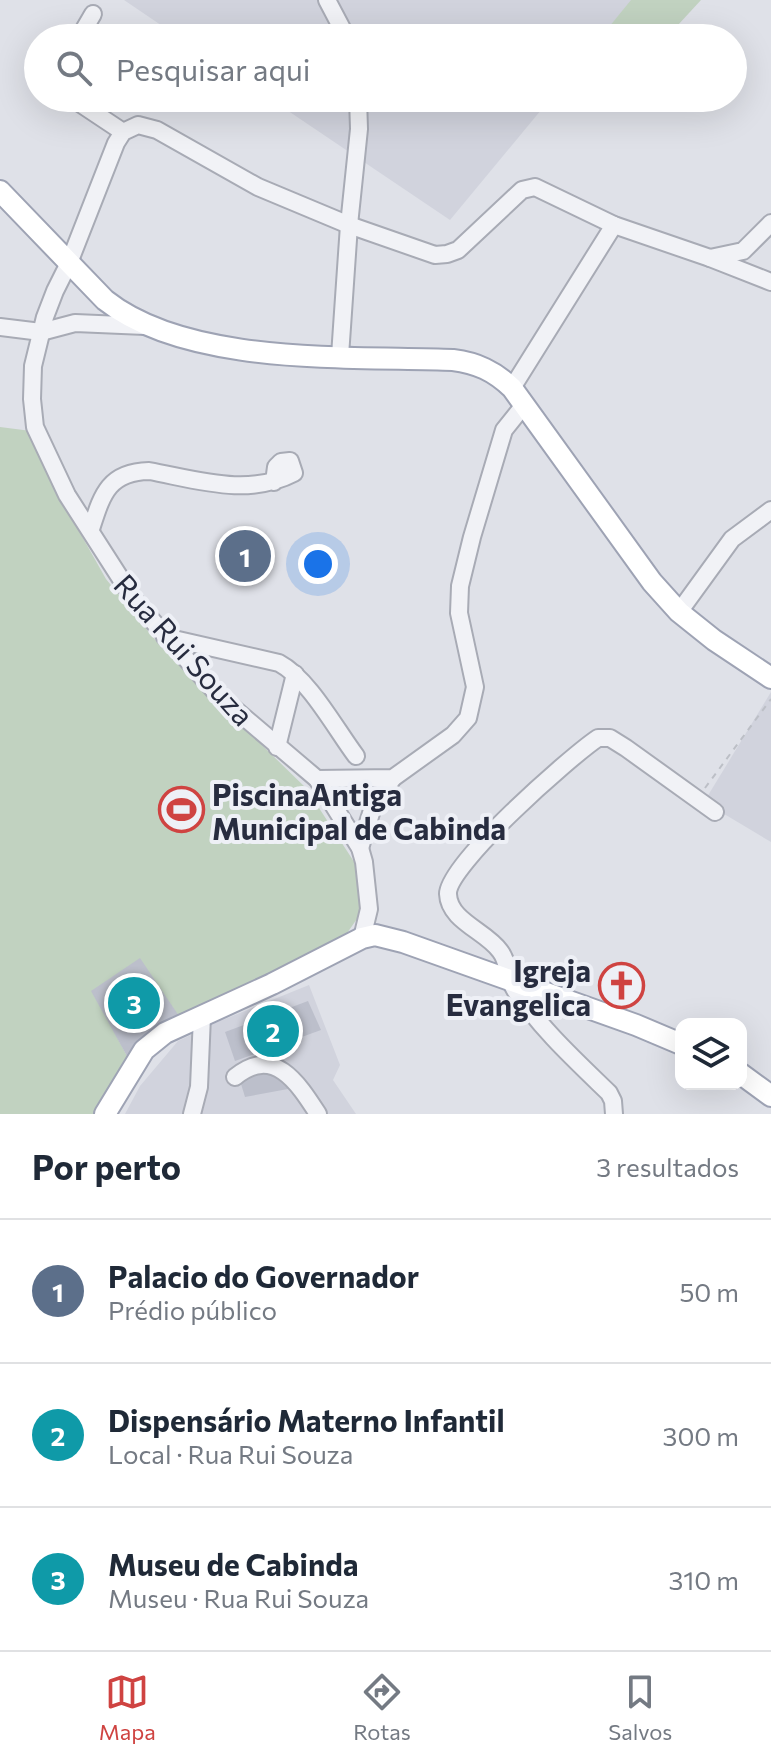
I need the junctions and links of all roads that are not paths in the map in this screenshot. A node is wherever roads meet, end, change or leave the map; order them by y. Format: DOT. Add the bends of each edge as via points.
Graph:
graph roads {
  1 [pos="327,0"];
  2 [pos="93,14"];
  3 [pos="87,24"];
  4 [pos="340,24"];
  5 [pos="93,112"];
  6 [pos="358,112"];
  7 [pos="123,132"];
  8 [pos="0,191"];
  9 [pos="771,223"];
  10 [pos="349,225"];
  11 [pos="614,225"];
  12 [pos="710,258"];
  13 [pos="69,263"];
  14 [pos="771,282"];
  15 [pos="105,300"];
  16 [pos="92,323"];
  17 [pos="148,326"];
  18 [pos="0,327"];
  19 [pos="41,332"];
  20 [pos="340,356"];
  21 [pos="518,396"];
  22 [pos="274,482"];
  23 [pos="771,510"];
  24 [pos="91,529"];
  25 [pos="679,612"];
  26 [pos="165,637"];
  27 [pos="295,674"];
  28 [pos="771,678"];
  29 [pos="277,747"];
  30 [pos="356,756"];
  31 [pos="393,778"];
  32 [pos="317,779"];
  33 [pos="715,812"];
  34 [pos="360,848"];
  35 [pos="362,938"];
  36 [pos="510,982"];
  37 [pos="202,1016"];
  38 [pos="675,1041"];
  39 [pos="235,1077"];
  40 [pos="747,1078"];
  41 [pos="771,1096"];
  42 [pos="105,1114"];
  43 [pos="192,1114"];
  44 [pos="318,1114"];
  45 [pos="614,1114"];
  1 -- 4 [label="street"];
  2 -- 3 [label="street"];
  5 -- 7 [label="street"];
  6 -- 10 [label="street"];
  7 -- 10 [label="street" via="138,125 157,130 258,187"];
  7 -- 13 [label="street, Rua Rui Souza"];
  8 -- 13 [label="main road"];
  9 -- 12 [label="street" via="743,251"];
  10 -- 11 [label="street" via="435,255 447,254 458,250 522,190 535,187"];
  10 -- 20 [label="street"];
  11 -- 12 [label="street"];
  11 -- 21 [label="street"];
  12 -- 14 [label="street"];
  13 -- 15 [label="main road"];
  13 -- 19 [label="street, Rua Rui Souza"];
  15 -- 16 [label="street"];
  15 -- 17 [label="main road"];
  16 -- 17 [label="street"];
  16 -- 19 [label="street"];
  17 -- 20 [label="main road" via="238,349"];
  18 -- 19 [label="street"];
  19 -- 24 [label="street, Rua Rui Souza" via="33,366 35,427 67,495"];
  20 -- 21 [label="main road" via="472,363 499,376"];
  21 -- 25 [label="main road"];
  21 -- 31 [label="street" via="460,586 459,613 473,666 474,702 453,735"];
  22 -- 24 [label="street" via="232,486 136,471 102,495"];
  23 -- 25 [label="street" via="732,539"];
  24 -- 26 [label="street, Rua Rui Souza" via="115,573"];
  25 -- 28 [label="main road"];
  26 -- 27 [label="street" via="279,663"];
  26 -- 29 [label="street, Rua Rui Souza" via="218,695"];
  27 -- 29 [label="street"];
  27 -- 30 [label="street"];
  29 -- 32 [label="street, Rua Rui Souza"];
  31 -- 32 [label="street"];
  31 -- 34 [label="street" via="373,807"];
  32 -- 34 [label="street, Rua Rui Souza"];
  33 -- 36 [label="street" via="626,748 610,738 598,738 478,846 452,880 452,907 502,953"];
  34 -- 35 [label="street, Rua Rui Souza" via="369,898"];
  35 -- 36 [label="main road" via="394,940"];
  35 -- 37 [label="main road"];
  36 -- 38 [label="main road"];
  36 -- 45 [label="street" via="530,1012 609,1093"];
  37 -- 42 [label="main road" via="165,1033 144,1050"];
  37 -- 43 [label="street" via="199,1087"];
  39 -- 44 [label="street" via="250,1067 277,1067"];
  40 -- 41 [label="main road"];
}
